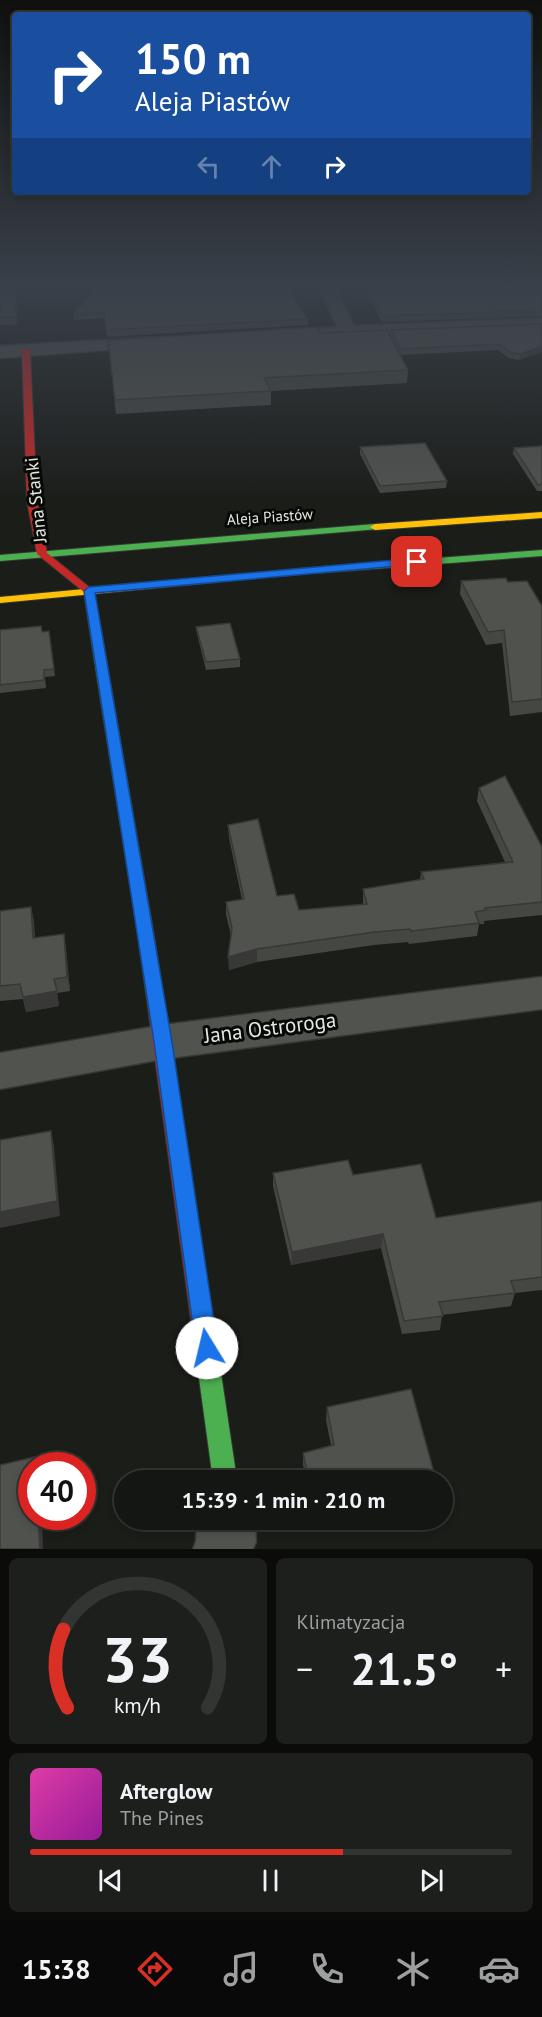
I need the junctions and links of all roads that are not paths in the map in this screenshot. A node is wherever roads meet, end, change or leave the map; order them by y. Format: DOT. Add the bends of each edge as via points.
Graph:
graph roads {
  1 [pos="26,359"];
  2 [pos="542,515"];
  3 [pos="542,553"];
  4 [pos="42,554"];
  5 [pos="0,558"];
  6 [pos="89,591"];
  7 [pos="0,600"];
  8 [pos="542,993"];
  9 [pos="163,1042"];
  10 [pos="0,1071"];
  11 [pos="224,1470"];
  12 [pos="226,1530"];
  13 [pos="223,1549"];
  1 -- 4 [label="street, Jana Stanki" via="32,501"];
  2 -- 4 [label="street, Aleja Piastów"];
  3 -- 6 [label="street"];
  4 -- 5 [label="street, Aleja Piastów"];
  4 -- 6 [label="street, Jana Stanki"];
  6 -- 7 [label="street"];
  6 -- 9 [label="street"];
  8 -- 9 [label="street, Jana Ostroroga"];
  9 -- 10 [label="street, Jana Ostroroga"];
  9 -- 11 [label="street"];
  12 -- 13 [label="street"];
}
